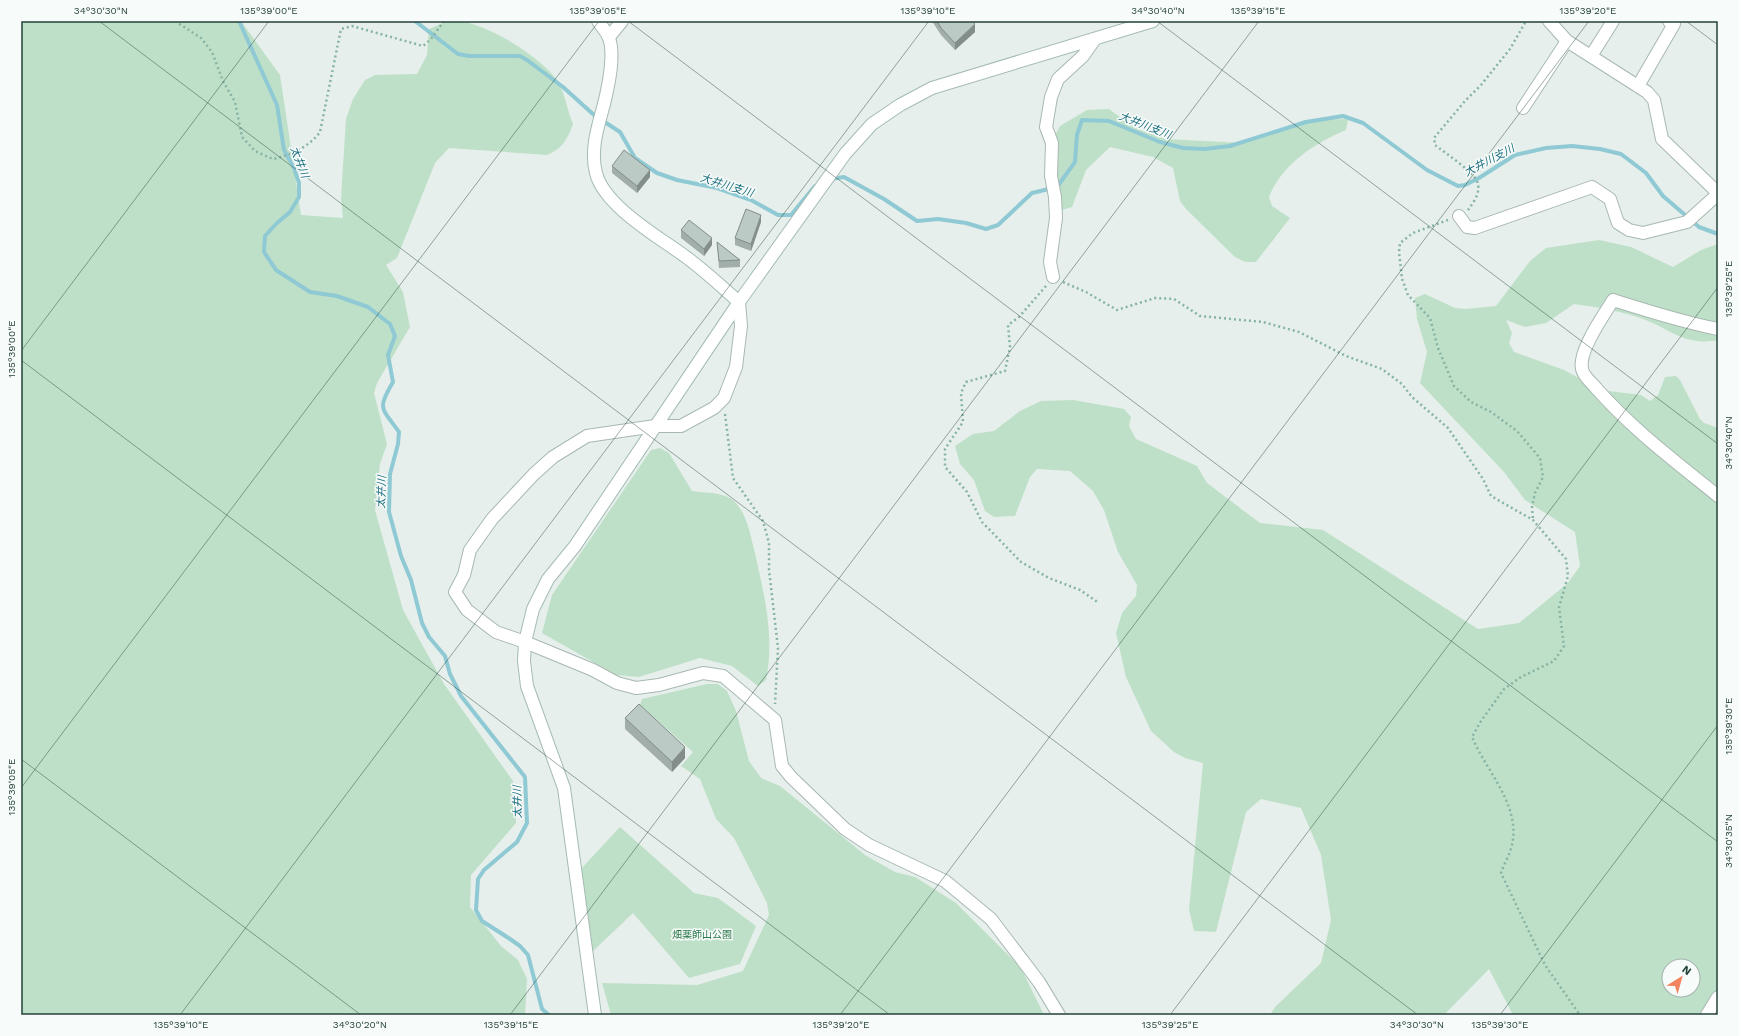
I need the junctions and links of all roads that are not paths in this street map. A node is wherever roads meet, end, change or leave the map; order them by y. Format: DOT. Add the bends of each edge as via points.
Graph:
graph roads {
  1 [pos="598,21"];
  2 [pos="622,21"];
  3 [pos="1153,21"];
  4 [pos="1549,21"];
  5 [pos="1613,21"];
  6 [pos="1669,21"];
  7 [pos="1127,25"];
  8 [pos="609,37"];
  9 [pos="1095,39"];
  10 [pos="1567,41"];
  11 [pos="1591,56"];
  12 [pos="1638,86"];
  13 [pos="1524,108"];
  14 [pos="1718,193"];
  15 [pos="1459,216"];
  16 [pos="1053,277"];
  17 [pos="739,302"];
  18 [pos="1718,328"];
  19 [pos="655,426"];
  20 [pos="1718,496"];
  21 [pos="525,642"];
  22 [pos="1718,997"];
  23 [pos="595,1015"];
  24 [pos="1059,1015"];
  25 [pos="1707,1015"];
  1 -- 8 [label="street"];
  2 -- 8 [label="street"];
  3 -- 7 [label="street"];
  4 -- 10 [label="street"];
  5 -- 11 [label="street"];
  6 -- 12 [label="street" via="1674,24"];
  7 -- 9 [label="street"];
  8 -- 17 [label="street" via="610,76 598,125 594,157 600,184 614,202 703,270"];
  9 -- 16 [label="street" via="1083,56 1058,79 1051,97 1046,127 1052,143 1051,176 1056,218 1050,262"];
  9 -- 17 [label="street" via="932,88 872,124 845,154"];
  10 -- 11 [label="street"];
  10 -- 13 [label="street"];
  11 -- 12 [label="street"];
  12 -- 14 [label="street" via="1654,100 1662,139"];
  14 -- 15 [label="street" via="1687,222 1643,233 1629,230 1618,223 1610,199 1592,186 1475,228 1467,227"];
  17 -- 19 [label="street"];
  17 -- 19 [label="street" via="741,326 736,367 724,398 714,408 681,426"];
  18 -- 20 [label="street" via="1656,314 1613,300 1584,348 1582,369 1612,406"];
  19 -- 21 [label="street" via="574,546 548,579 533,609"];
  19 -- 21 [label="street" via="587,436 553,457 492,519 470,550 464,576 455,592 467,610 496,632"];
  21 -- 23 [label="street" via="527,686 564,788"];
  21 -- 24 [label="street" via="593,670 617,683 636,688 659,685 703,673 723,676 775,720 782,766 791,777 845,829 869,845 945,881 991,920 1039,982"];
  22 -- 25 [label="street"];
}
